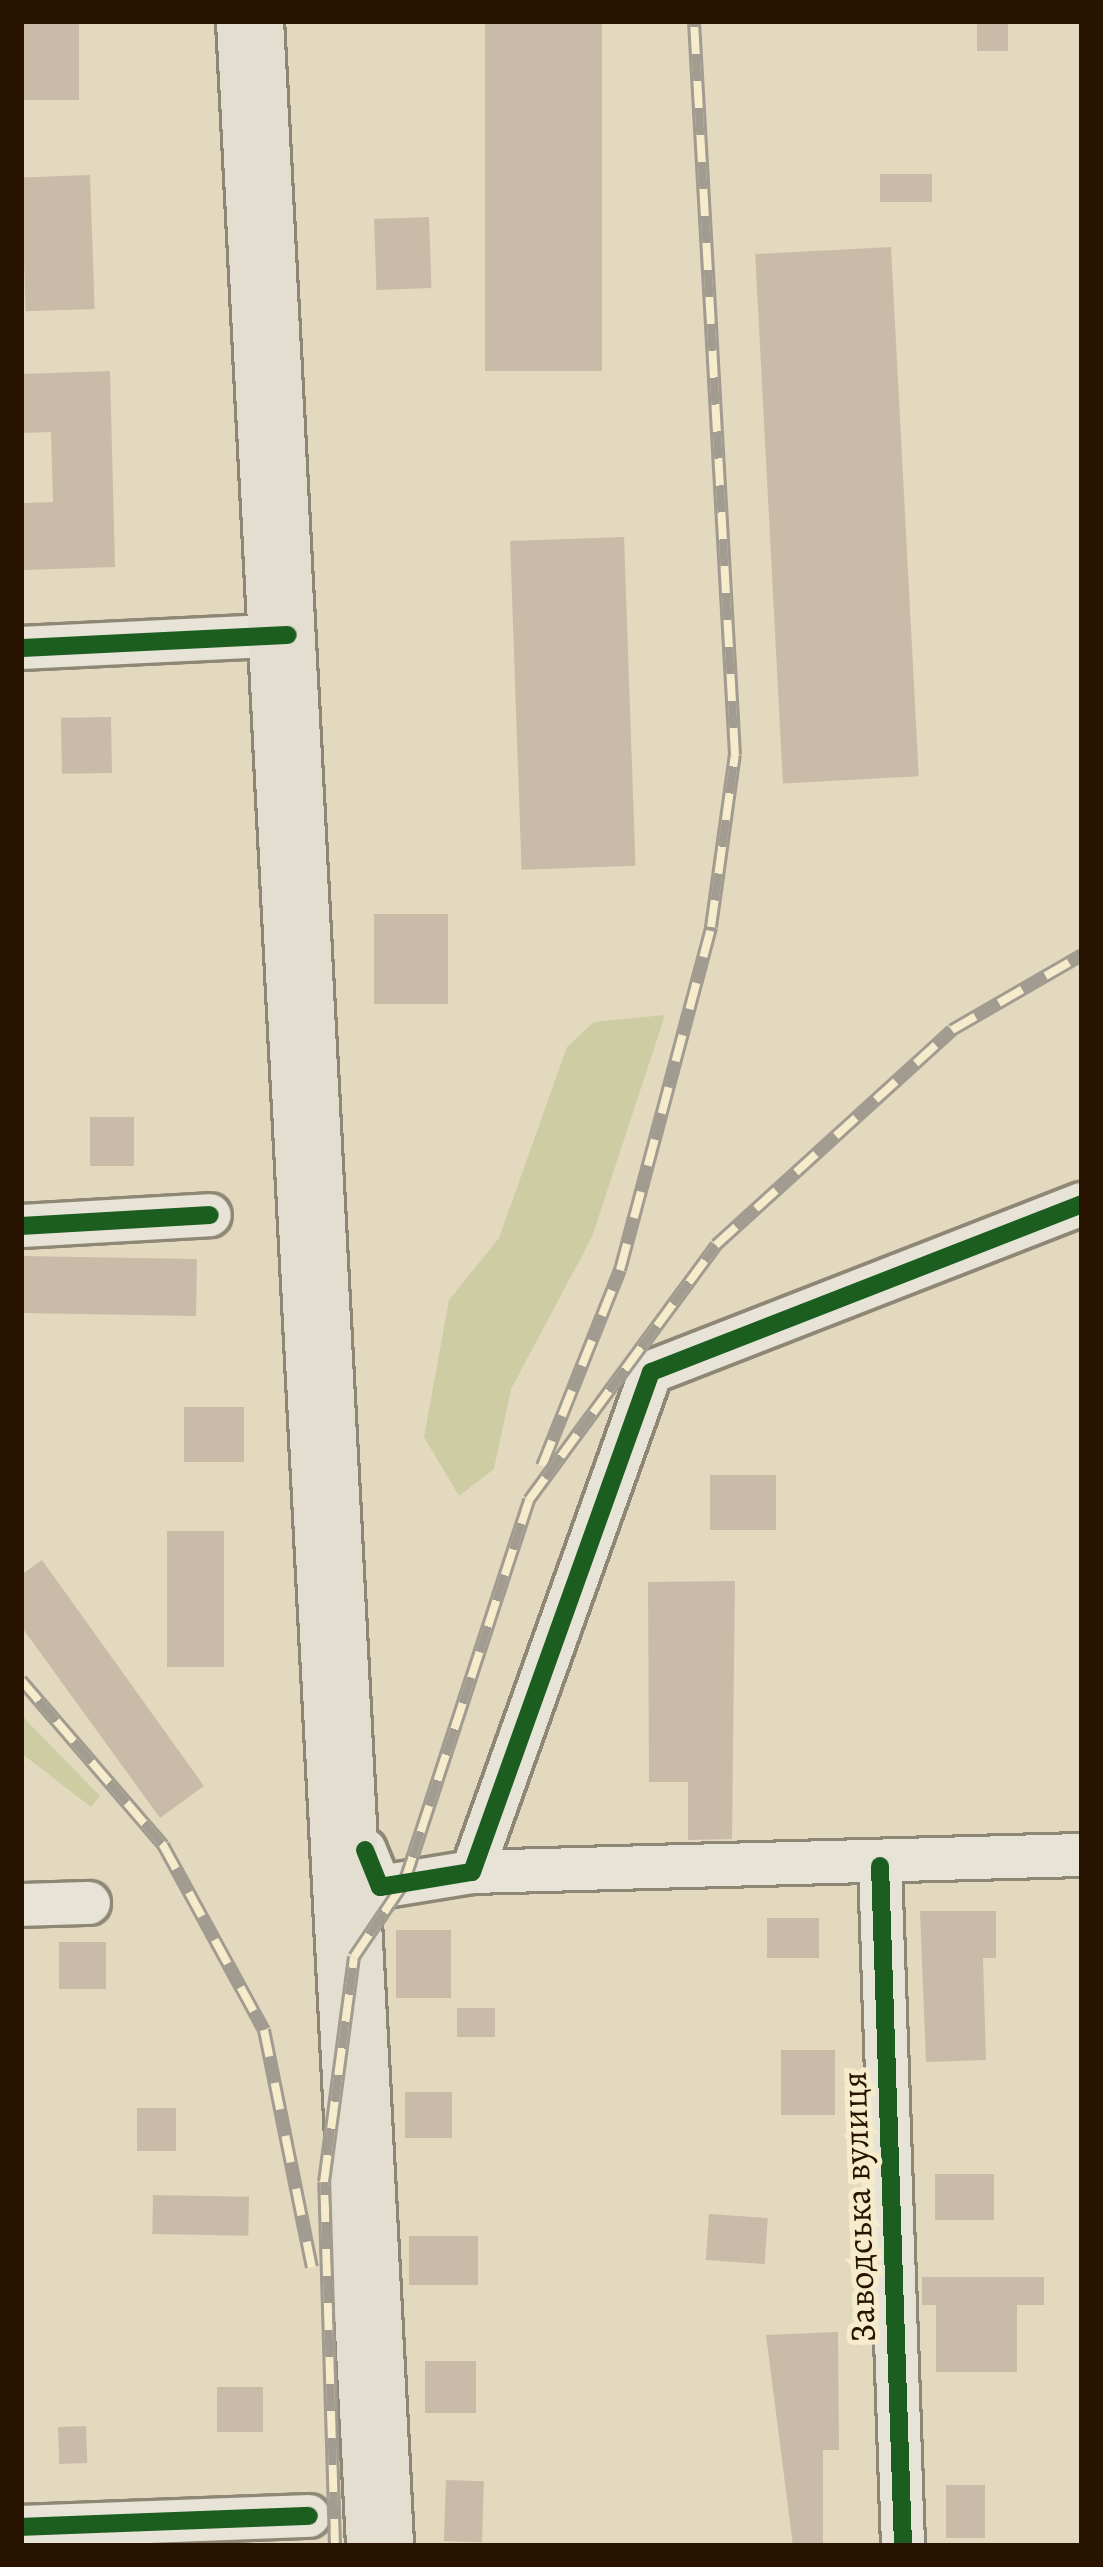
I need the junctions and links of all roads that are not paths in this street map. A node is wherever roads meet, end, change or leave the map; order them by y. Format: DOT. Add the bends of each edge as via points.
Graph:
graph roads {
  1 [pos="250,21"];
  2 [pos="288,635"];
  3 [pos="21,648"];
  4 [pos="1082,1204"];
  5 [pos="210,1215"];
  6 [pos="21,1226"];
  7 [pos="365,1850"];
  8 [pos="1082,1855"];
  9 [pos="880,1866"];
  10 [pos="472,1872"];
  11 [pos="89,1903"];
  12 [pos="21,1904"];
  13 [pos="309,2516"];
  14 [pos="21,2527"];
  15 [pos="380,2546"];
  16 [pos="903,2546"];
  1 -- 2 [label="main road"];
  2 -- 3 [label="street"];
  2 -- 15 [label="main road"];
  4 -- 10 [label="street" via="651,1372"];
  5 -- 6 [label="street"];
  7 -- 10 [label="street" via="380,1887"];
  8 -- 9 [label="street"];
  9 -- 10 [label="street"];
  9 -- 16 [label="street, Заводська вулиця"];
  11 -- 12 [label="street"];
  13 -- 14 [label="street"];
}
